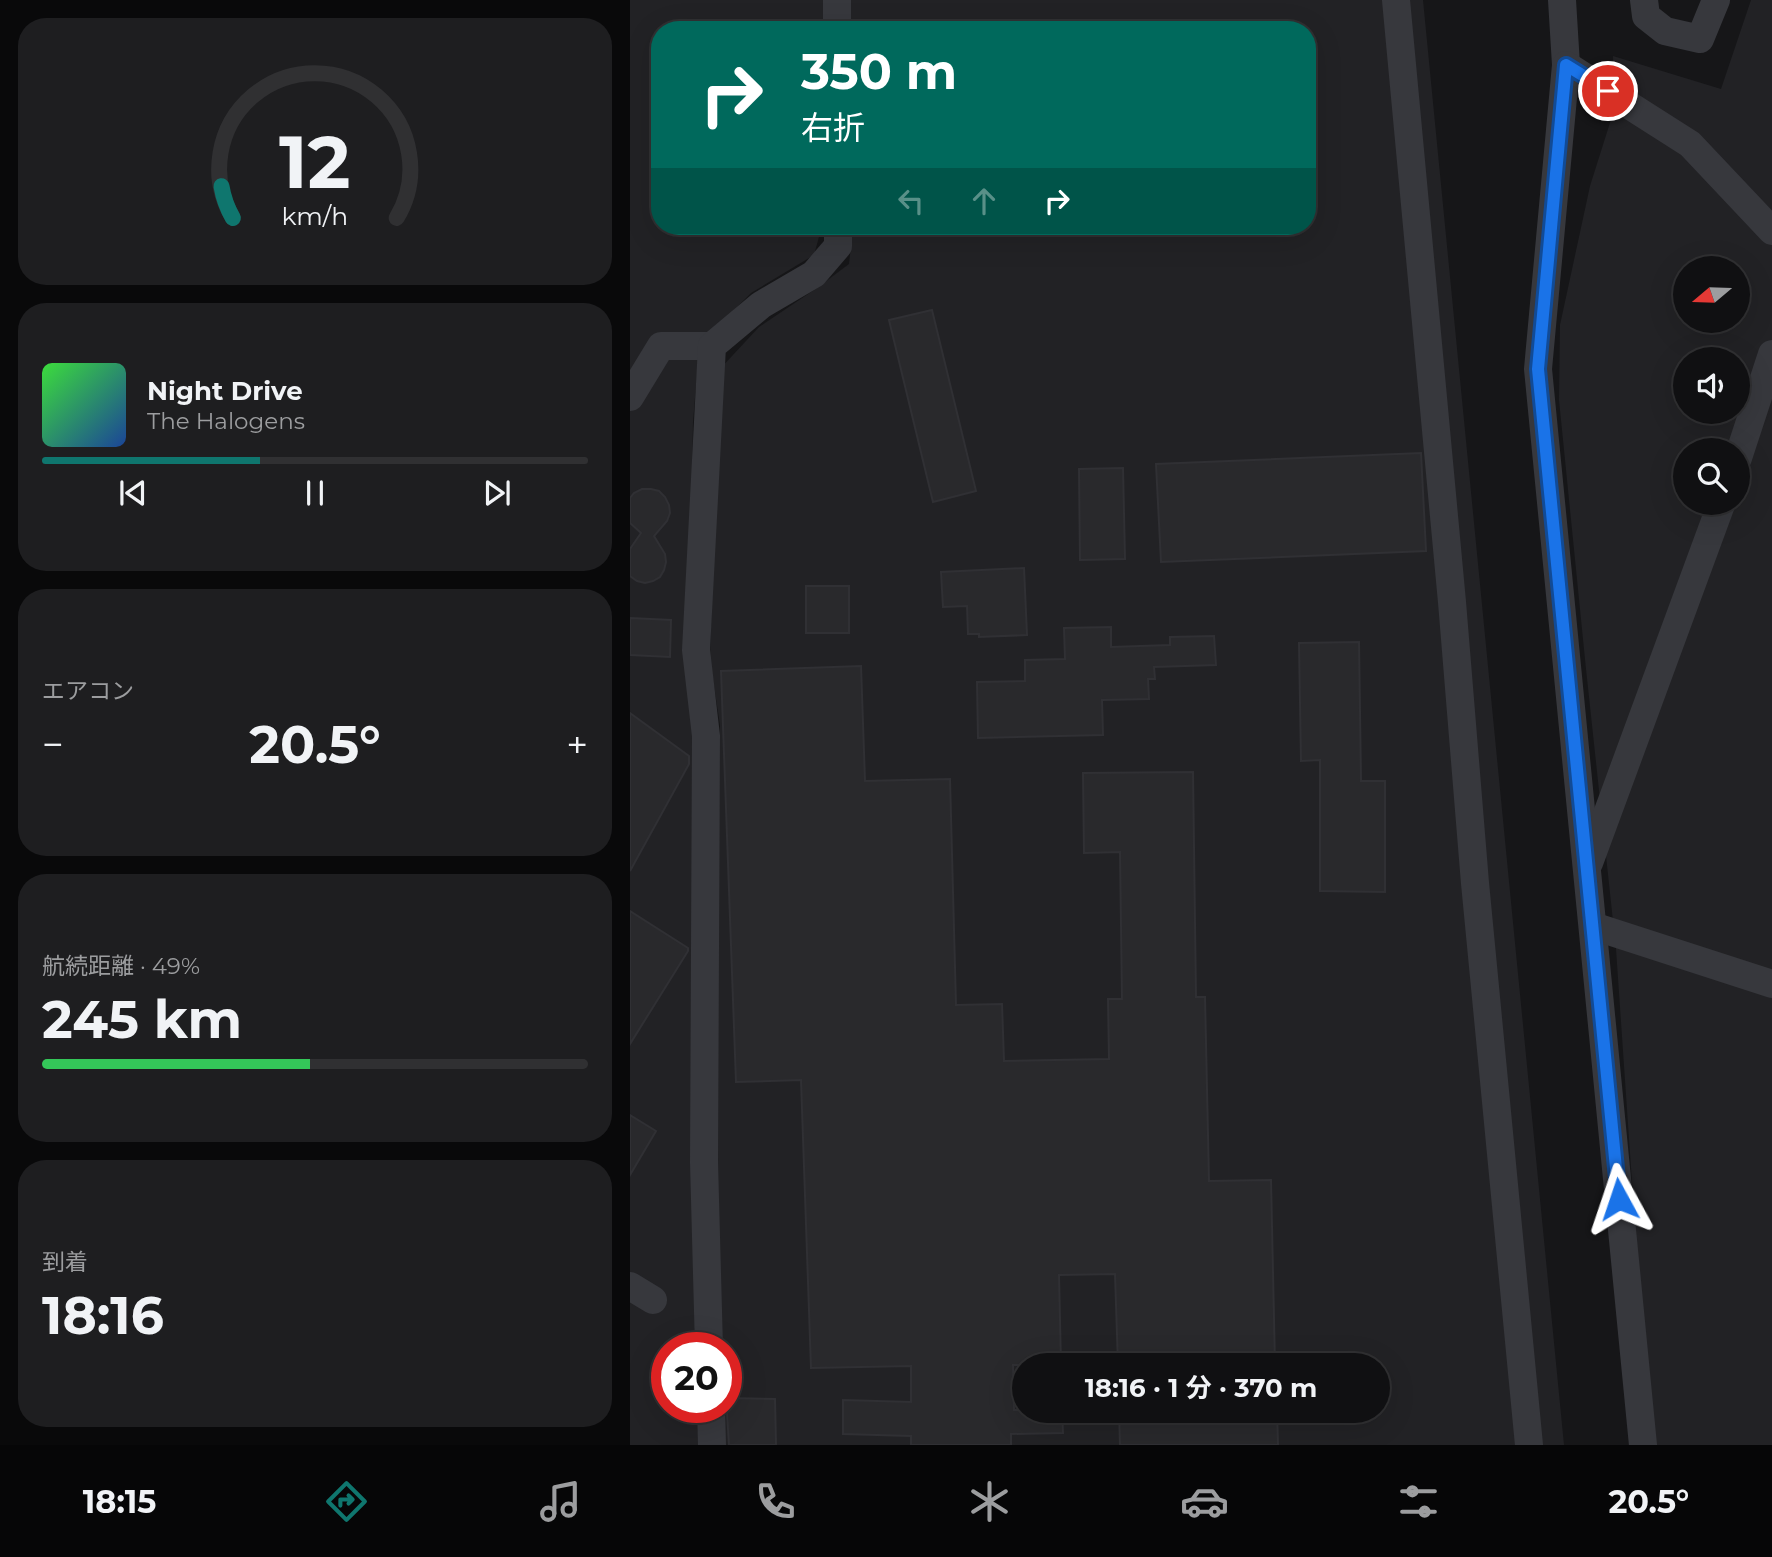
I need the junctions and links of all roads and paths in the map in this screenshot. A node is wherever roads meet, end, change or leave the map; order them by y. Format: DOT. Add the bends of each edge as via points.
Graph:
graph roads {
  1 [pos="837,0"];
  2 [pos="1396,0"];
  3 [pos="1562,0"];
  4 [pos="1644,0"];
  5 [pos="1716,0"];
  6 [pos="838,21"];
  7 [pos="1566,65"];
  8 [pos="1772,231"];
  9 [pos="838,235"];
  10 [pos="712,346"];
  11 [pos="1772,354"];
  12 [pos="630,397"];
  13 [pos="1745,438"];
  14 [pos="1717,515"];
  15 [pos="1587,869"];
  16 [pos="1593,926"];
  17 [pos="1772,984"];
  18 [pos="709,1332"];
  19 [pos="711,1423"];
  20 [pos="712,1445"];
  21 [pos="1529,1445"];
  22 [pos="1643,1445"];
  1 -- 6 [label="street"];
  2 -- 21 [label="street"];
  3 -- 7 [label="street"];
  4 -- 5 [label="street" via="1646,16 1665,31 1700,39"];
  7 -- 8 [label="street" via="1690,144"];
  7 -- 15 [label="street" via="1538,369"];
  9 -- 10 [label="street" via="838,246 814,274 761,305"];
  10 -- 12 [label="street" via="661,346"];
  10 -- 18 [label="street" via="696,650 706,736 704,1162"];
  11 -- 13 [label="street"];
  14 -- 15 [label="street"];
  15 -- 16 [label="street"];
  16 -- 17 [label="street"];
  16 -- 22 [label="street"];
  19 -- 20 [label="street"];
}
